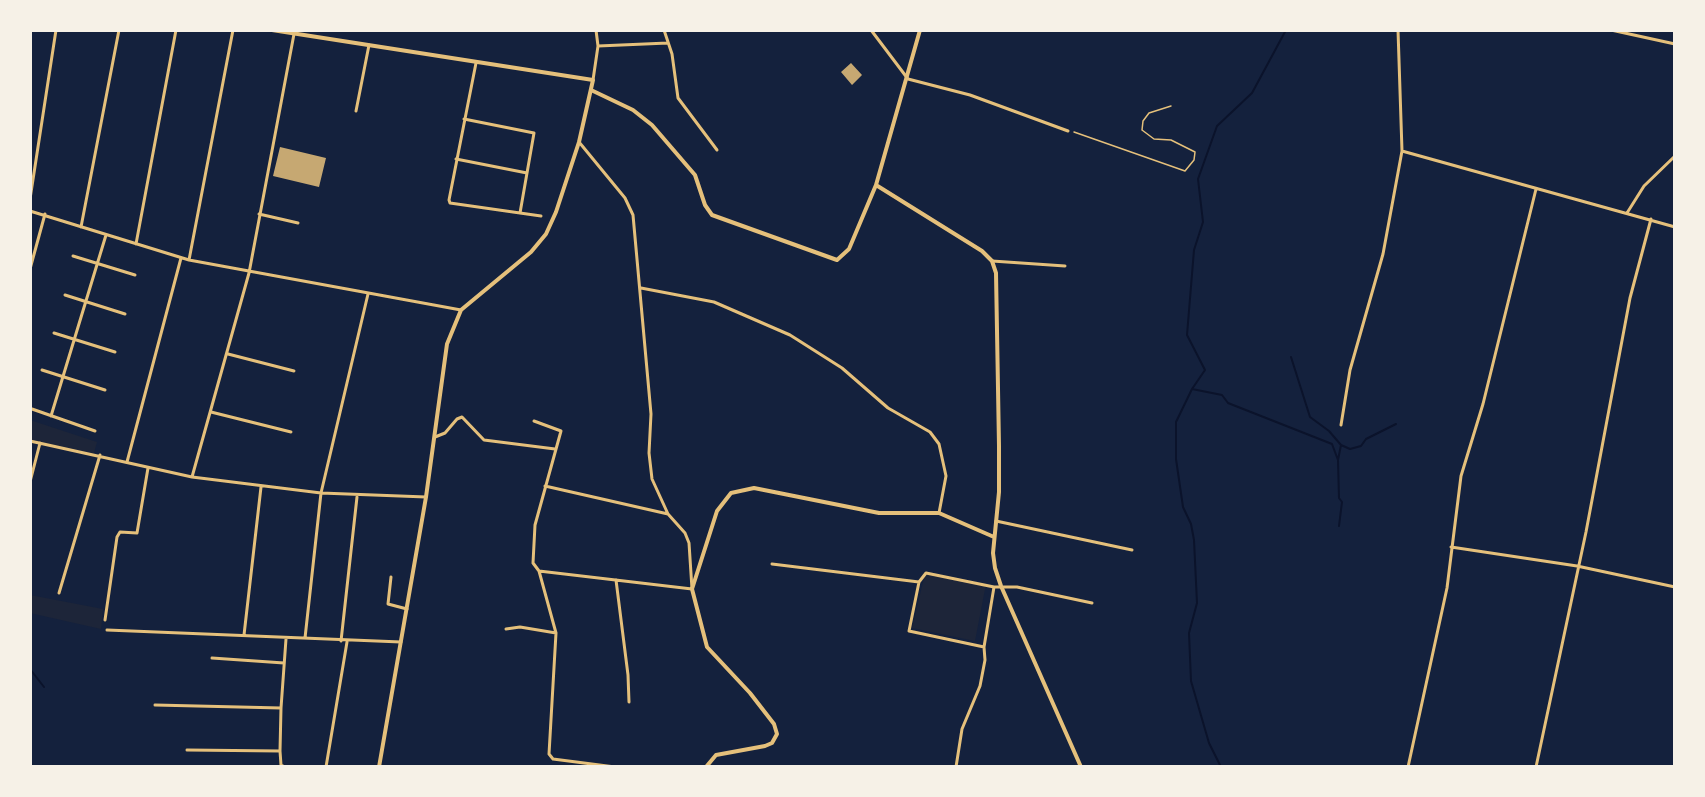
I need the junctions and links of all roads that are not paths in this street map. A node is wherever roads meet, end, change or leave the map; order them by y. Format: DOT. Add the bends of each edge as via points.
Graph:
graph roads {
  1 [pos="56,30"];
  2 [pos="119,30"];
  3 [pos="176,30"];
  4 [pos="233,30"];
  5 [pos="272,30"];
  6 [pos="596,30"];
  7 [pos="664,30"];
  8 [pos="871,30"];
  9 [pos="920,30"];
  10 [pos="1398,30"];
  11 [pos="1611,30"];
  12 [pos="294,34"];
  13 [pos="668,43"];
  14 [pos="1675,44"];
  15 [pos="369,45"];
  16 [pos="598,46"];
  17 [pos="476,63"];
  18 [pos="908,79"];
  19 [pos="592,80"];
  20 [pos="591,90"];
  21 [pos="356,111"];
  22 [pos="464,119"];
  23 [pos="1068,130"];
  24 [pos="579,142"];
  25 [pos="717,150"];
  26 [pos="1402,151"];
  27 [pos="1675,156"];
  28 [pos="456,159"];
  29 [pos="527,173"];
  30 [pos="876,184"];
  31 [pos="1536,189"];
  32 [pos="30,199"];
  33 [pos="30,211"];
  34 [pos="520,213"];
  35 [pos="1627,213"];
  36 [pos="45,214"];
  37 [pos="259,214"];
  38 [pos="541,216"];
  39 [pos="1651,219"];
  40 [pos="298,223"];
  41 [pos="81,227"];
  42 [pos="1675,227"];
  43 [pos="106,235"];
  44 [pos="136,244"];
  45 [pos="73,256"];
  46 [pos="181,258"];
  47 [pos="189,260"];
  48 [pos="992,261"];
  49 [pos="97,264"];
  50 [pos="1065,266"];
  51 [pos="30,269"];
  52 [pos="249,273"];
  53 [pos="135,275"];
  54 [pos="641,288"];
  55 [pos="368,294"];
  56 [pos="65,295"];
  57 [pos="85,302"];
  58 [pos="461,310"];
  59 [pos="125,314"];
  60 [pos="54,333"];
  61 [pos="74,339"];
  62 [pos="115,352"];
  63 [pos="228,354"];
  64 [pos="42,370"];
  65 [pos="294,371"];
  66 [pos="63,377"];
  67 [pos="105,390"];
  68 [pos="32,409"];
  69 [pos="211,412"];
  70 [pos="51,416"];
  71 [pos="534,422"];
  72 [pos="1341,425"];
  73 [pos="95,431"];
  74 [pos="291,432"];
  75 [pos="434,437"];
  76 [pos="30,441"];
  77 [pos="40,443"];
  78 [pos="555,449"];
  79 [pos="100,455"];
  80 [pos="127,462"];
  81 [pos="148,468"];
  82 [pos="31,473"];
  83 [pos="192,477"];
  84 [pos="30,482"];
  85 [pos="544,486"];
  86 [pos="261,487"];
  87 [pos="321,493"];
  88 [pos="357,496"];
  89 [pos="426,497"];
  90 [pos="939,513"];
  91 [pos="668,514"];
  92 [pos="996,521"];
  93 [pos="994,537"];
  94 [pos="1451,547"];
  95 [pos="1132,550"];
  96 [pos="772,564"];
  97 [pos="1577,566"];
  98 [pos="539,571"];
  99 [pos="391,577"];
  100 [pos="616,580"];
  101 [pos="919,582"];
  102 [pos="1000,586"];
  103 [pos="994,587"];
  104 [pos="1675,587"];
  105 [pos="692,589"];
  106 [pos="59,593"];
  107 [pos="1092,603"];
  108 [pos="407,609"];
  109 [pos="105,620"];
  110 [pos="506,629"];
  111 [pos="107,630"];
  112 [pos="556,633"];
  113 [pos="244,635"];
  114 [pos="305,638"];
  115 [pos="286,639"];
  116 [pos="347,640"];
  117 [pos="341,641"];
  118 [pos="402,642"];
  119 [pos="984,647"];
  120 [pos="212,658"];
  121 [pos="284,663"];
  122 [pos="629,702"];
  123 [pos="155,705"];
  124 [pos="281,708"];
  125 [pos="187,750"];
  126 [pos="280,751"];
  127 [pos="575,765"];
  128 [pos="285,767"];
  129 [pos="326,767"];
  130 [pos="379,767"];
  131 [pos="615,767"];
  132 [pos="706,767"];
  133 [pos="956,767"];
  134 [pos="1080,767"];
  135 [pos="1408,767"];
  136 [pos="1536,767"];
  1 -- 32 [label="street"];
  2 -- 41 [label="street"];
  3 -- 44 [label="street"];
  4 -- 47 [label="street"];
  5 -- 12 [label="street"];
  6 -- 16 [label="street"];
  7 -- 13 [label="street"];
  8 -- 18 [label="street"];
  9 -- 18 [label="street"];
  10 -- 26 [label="street"];
  11 -- 14 [label="street"];
  12 -- 15 [label="street"];
  12 -- 37 [label="street"];
  13 -- 16 [label="street"];
  13 -- 25 [label="street" via="678,98"];
  15 -- 17 [label="street"];
  15 -- 21 [label="street"];
  16 -- 19 [label="street"];
  17 -- 19 [label="street"];
  17 -- 22 [label="street"];
  18 -- 23 [label="street" via="970,95"];
  18 -- 30 [label="street"];
  19 -- 20 [label="street"];
  20 -- 24 [label="street"];
  20 -- 30 [label="street" via="633,110 652,125 695,175 712,215 837,260 849,249"];
  22 -- 28 [label="street"];
  22 -- 29 [label="street" via="534,133"];
  24 -- 54 [label="street" via="625,198 633,215"];
  24 -- 58 [label="street" via="546,234 531,252"];
  26 -- 31 [label="street"];
  26 -- 72 [label="street" via="1383,254 1350,370"];
  27 -- 35 [label="street" via="1635,196"];
  28 -- 29 [label="street"];
  28 -- 34 [label="street" via="450,202"];
  29 -- 34 [label="street"];
  30 -- 48 [label="street"];
  31 -- 35 [label="street"];
  31 -- 94 [label="street" via="1483,404 1461,476"];
  33 -- 36 [label="street"];
  34 -- 38 [label="street"];
  35 -- 39 [label="street"];
  36 -- 41 [label="street"];
  36 -- 51 [label="street"];
  37 -- 40 [label="street"];
  37 -- 52 [label="street"];
  39 -- 42 [label="street"];
  39 -- 97 [label="street" via="1630,298"];
  41 -- 43 [label="street"];
  43 -- 44 [label="street"];
  43 -- 49 [label="street"];
  44 -- 46 [label="street"];
  45 -- 49 [label="street"];
  46 -- 47 [label="street"];
  46 -- 80 [label="street"];
  47 -- 52 [label="street"];
  48 -- 50 [label="street"];
  48 -- 92 [label="street" via="996,273 999,436"];
  49 -- 53 [label="street"];
  49 -- 57 [label="street"];
  52 -- 55 [label="street"];
  52 -- 63 [label="street"];
  54 -- 90 [label="street" via="714,302 790,336 842,368 888,408 930,432 939,444 946,476"];
  54 -- 91 [label="street" via="651,414 650,467"];
  55 -- 58 [label="street"];
  55 -- 87 [label="street"];
  56 -- 57 [label="street"];
  57 -- 59 [label="street"];
  57 -- 61 [label="street"];
  58 -- 75 [label="street" via="447,344"];
  60 -- 61 [label="street"];
  61 -- 62 [label="street"];
  61 -- 66 [label="street"];
  63 -- 65 [label="street"];
  63 -- 69 [label="street"];
  64 -- 66 [label="street"];
  66 -- 67 [label="street"];
  66 -- 70 [label="street"];
  68 -- 70 [label="street"];
  69 -- 74 [label="street"];
  69 -- 83 [label="street"];
  70 -- 73 [label="street"];
  71 -- 78 [label="street" via="559,428"];
  75 -- 78 [label="street" via="445,433 462,417 484,440"];
  75 -- 89 [label="street"];
  76 -- 77 [label="street"];
  77 -- 79 [label="street"];
  77 -- 82 [label="street"];
  78 -- 85 [label="street"];
  79 -- 80 [label="street"];
  79 -- 106 [label="street"];
  80 -- 81 [label="street"];
  81 -- 83 [label="street"];
  81 -- 109 [label="street" via="137,533 120,532 117,536"];
  82 -- 84 [label="street"];
  83 -- 86 [label="street"];
  85 -- 91 [label="street"];
  85 -- 98 [label="street" via="532,563"];
  86 -- 87 [label="street"];
  86 -- 113 [label="street"];
  87 -- 88 [label="street"];
  87 -- 114 [label="street"];
  88 -- 89 [label="street"];
  88 -- 117 [label="street"];
  89 -- 108 [label="street"];
  90 -- 93 [label="street"];
  90 -- 105 [label="street" via="879,513 743,489 731,493 717,511"];
  91 -- 105 [label="street" via="689,543"];
  92 -- 93 [label="street"];
  92 -- 95 [label="street"];
  93 -- 102 [label="street"];
  94 -- 97 [label="street"];
  94 -- 135 [label="street" via="1447,588"];
  96 -- 101 [label="street"];
  97 -- 104 [label="street"];
  97 -- 136 [label="street"];
  98 -- 100 [label="street"];
  98 -- 112 [label="street"];
  99 -- 108 [label="street" via="388,604"];
  100 -- 105 [label="street"];
  100 -- 122 [label="street"];
  101 -- 103 [label="street" via="923,575 930,574"];
  101 -- 119 [label="street" via="909,632"];
  102 -- 103 [label="street"];
  102 -- 107 [label="street"];
  102 -- 134 [label="street"];
  103 -- 119 [label="street"];
  105 -- 132 [label="street" via="707,647 750,693 777,734 765,746 716,755"];
  108 -- 118 [label="street"];
  110 -- 112 [label="street" via="520,627"];
  111 -- 113 [label="street"];
  112 -- 127 [label="street" via="549,745 552,759"];
  113 -- 115 [label="street"];
  114 -- 115 [label="street"];
  114 -- 117 [label="street"];
  115 -- 121 [label="street"];
  116 -- 117 [label="street"];
  116 -- 118 [label="street"];
  116 -- 129 [label="street"];
  118 -- 130 [label="street"];
  119 -- 133 [label="street" via="980,686 962,729"];
  120 -- 121 [label="street"];
  121 -- 124 [label="street"];
  123 -- 124 [label="street"];
  124 -- 126 [label="street"];
  125 -- 126 [label="street"];
  126 -- 128 [label="street"];
  127 -- 131 [label="street"];
}
